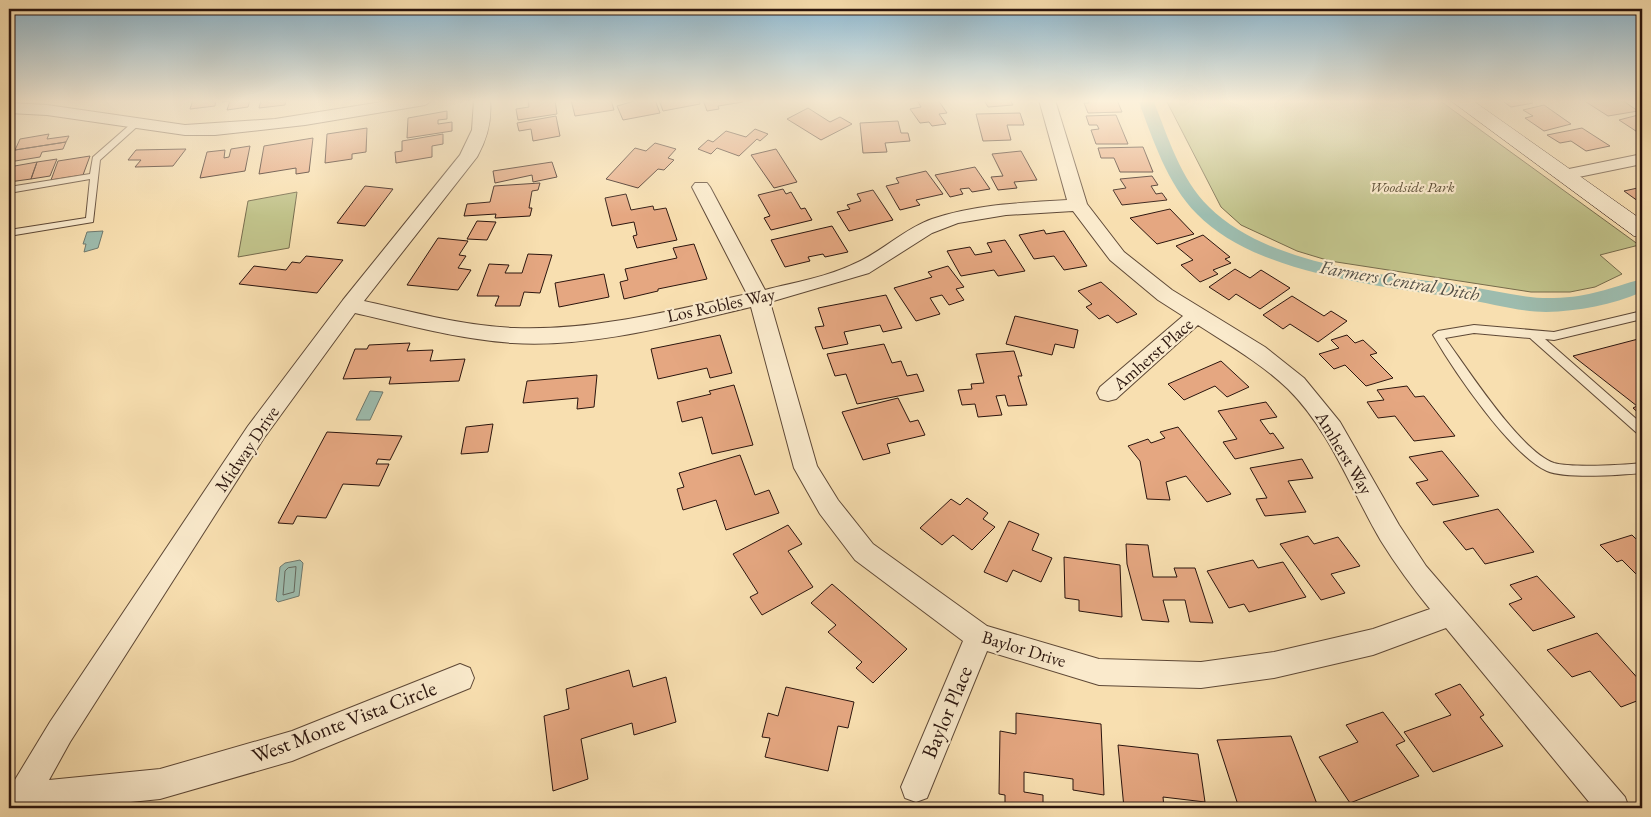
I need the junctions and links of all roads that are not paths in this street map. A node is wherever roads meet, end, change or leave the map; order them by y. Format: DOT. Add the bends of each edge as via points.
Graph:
graph roads {
  1 [pos="120,138"];
  2 [pos="479,138"];
  3 [pos="1057,138"];
  4 [pos="1512,138"];
  5 [pos="1642,159"];
  6 [pos="1564,175"];
  7 [pos="94,176"];
  8 [pos="701,187"];
  9 [pos="9,190"];
  10 [pos="1078,205"];
  11 [pos="1642,231"];
  12 [pos="9,233"];
  13 [pos="759,298"];
  14 [pos="350,305"];
  15 [pos="1197,315"];
  16 [pos="1642,315"];
  17 [pos="1534,335"];
  18 [pos="1108,393"];
  19 [pos="1642,431"];
  20 [pos="1642,468"];
  21 [pos="1451,614"];
  22 [pos="979,636"];
  23 [pos="460,678"];
  24 [pos="916,787"];
  25 [pos="16,802"];
  26 [pos="1614,808"];
  1 -- 7 [label="lane" via="96,159"];
  2 -- 14 [label="street, Midway Drive" via="468,157"];
  3 -- 10 [label="street, Amherst Way"];
  4 -- 6 [label="street"];
  5 -- 6 [label="street"];
  6 -- 11 [label="street"];
  7 -- 9 [label="lane"];
  7 -- 12 [label="lane" via="90,220"];
  8 -- 13 [label="street, Baylor Drive"];
  10 -- 13 [label="street, Los Robles Way" via="953,218 934,224 854,272"];
  10 -- 15 [label="street, Amherst Way" via="1116,256"];
  13 -- 14 [label="street, Los Robles Way" via="612,328 536,336 480,333"];
  13 -- 22 [label="street, Baylor Drive" via="806,468 828,507 864,552"];
  14 -- 25 [label="street, Midway Drive" via="251,440"];
  15 -- 18 [label="street, Amherst Place"];
  15 -- 21 [label="street, Amherst Way" via="1257,352 1296,384 1315,405 1332,428 1390,533 1417,574"];
  16 -- 17 [label="lane" via="1554,336"];
  17 -- 19 [label="lane"];
  17 -- 20 [label="lane" via="1474,329 1438,335 1471,383 1532,456 1553,468"];
  21 -- 22 [label="street, Baylor Drive" via="1373,642 1274,665 1201,676 1100,672"];
  21 -- 26 [label="street, Amherst Way"];
  22 -- 24 [label="street, Baylor Place"];
  23 -- 25 [label="street, West Monte Vista Circle" via="292,746 160,784"];
}
